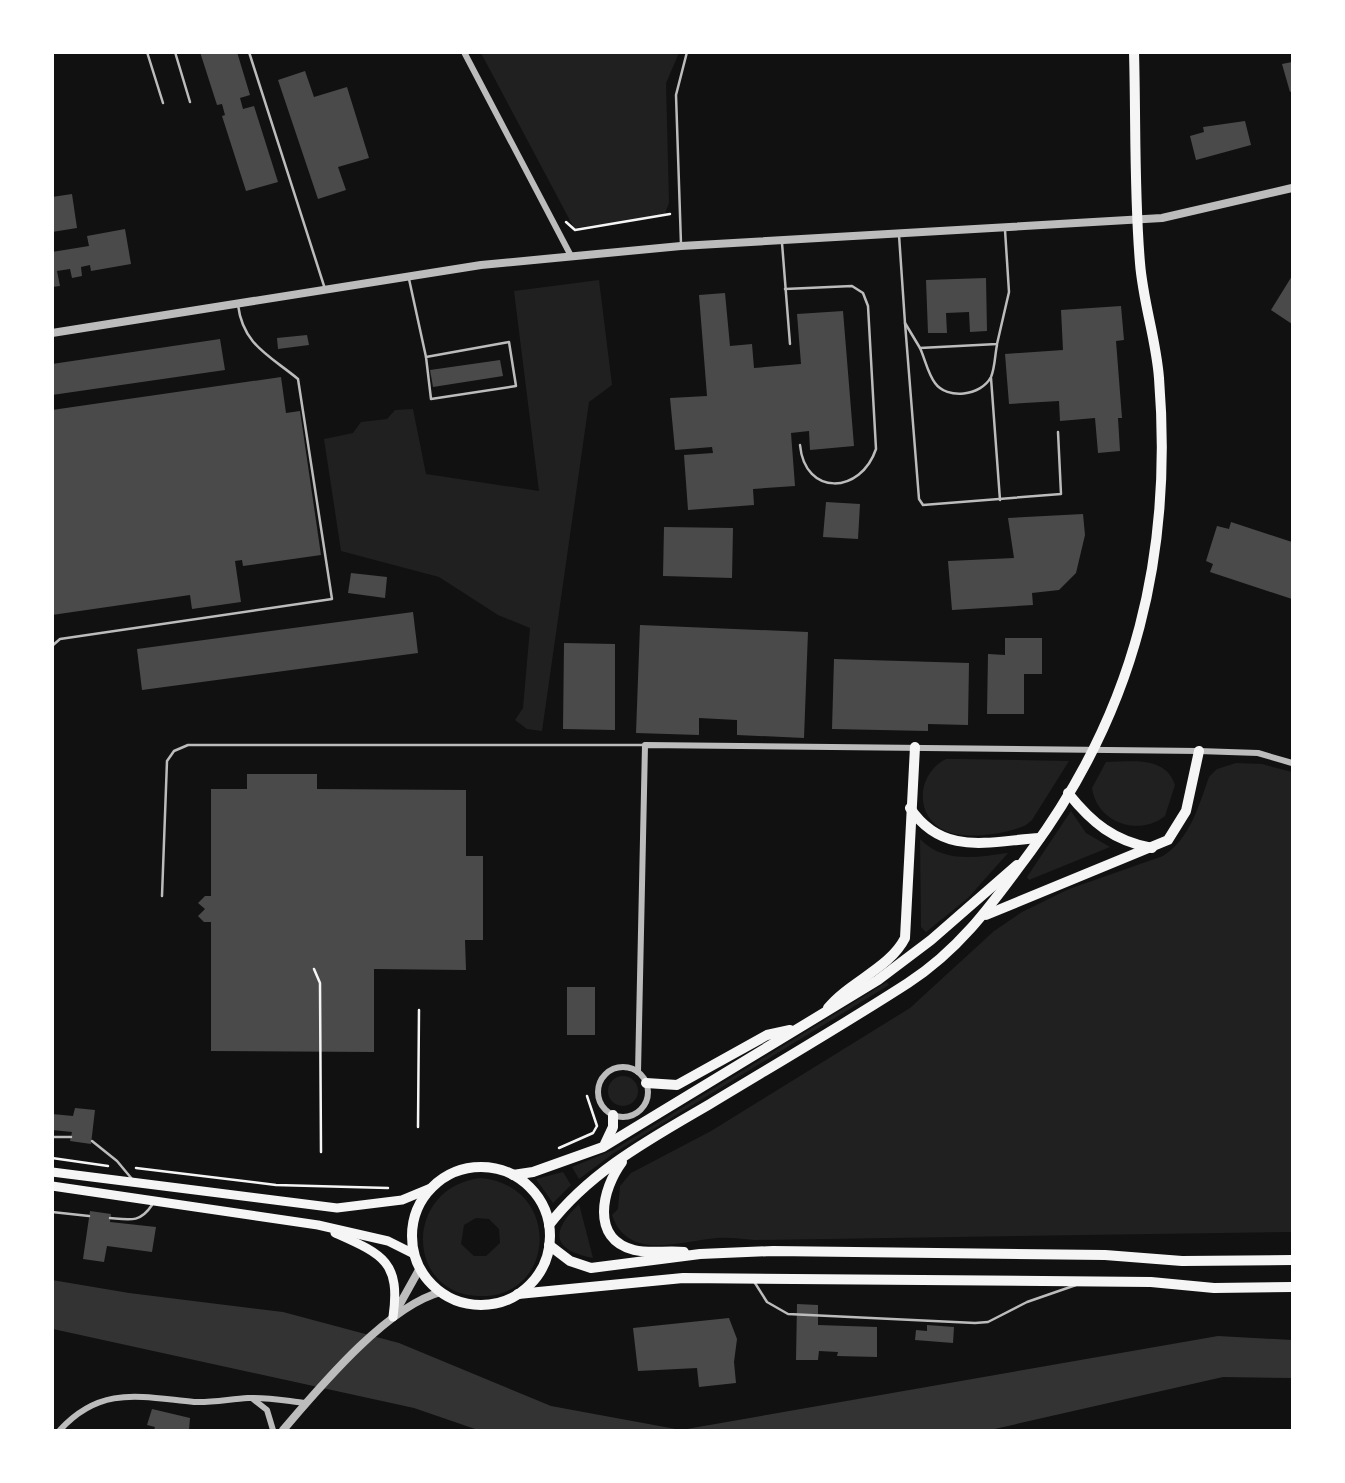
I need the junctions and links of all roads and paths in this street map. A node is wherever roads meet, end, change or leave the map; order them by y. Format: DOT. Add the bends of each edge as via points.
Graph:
graph roads {
  1 [pos="146,52"];
  2 [pos="175,52"];
  3 [pos="249,52"];
  4 [pos="464,52"];
  5 [pos="687,52"];
  6 [pos="1134,52"];
  7 [pos="190,102"];
  8 [pos="163,103"];
  9 [pos="1293,188"];
  10 [pos="679,213"];
  11 [pos="562,216"];
  12 [pos="1138,220"];
  13 [pos="1005,226"];
  14 [pos="899,232"];
  15 [pos="782,240"];
  16 [pos="681,246"];
  17 [pos="572,256"];
  18 [pos="408,275"];
  19 [pos="325,289"];
  20 [pos="785,289"];
  21 [pos="238,305"];
  22 [pos="905,323"];
  23 [pos="52,333"];
  24 [pos="790,344"];
  25 [pos="997,344"];
  26 [pos="920,348"];
  27 [pos="426,357"];
  28 [pos="990,378"];
  29 [pos="1058,432"];
  30 [pos="800,444"];
  31 [pos="1000,501"];
  32 [pos="52,646"];
  33 [pos="645,745"];
  34 [pos="915,747"];
  35 [pos="1199,751"];
  36 [pos="1293,763"];
  37 [pos="1068,793"];
  38 [pos="910,807"];
  39 [pos="1040,838"];
  40 [pos="1152,848"];
  41 [pos="1028,855"];
  42 [pos="162,896"];
  43 [pos="985,916"];
  44 [pos="314,969"];
  45 [pos="419,1010"];
  46 [pos="823,1014"];
  47 [pos="801,1027"];
  48 [pos="638,1072"];
  49 [pos="646,1083"];
  50 [pos="587,1096"];
  51 [pos="613,1115"];
  52 [pos="418,1127"];
  53 [pos="52,1137"];
  54 [pos="71,1137"];
  55 [pos="92,1141"];
  56 [pos="603,1147"];
  57 [pos="559,1149"];
  58 [pos="631,1151"];
  59 [pos="321,1152"];
  60 [pos="52,1158"];
  61 [pos="124,1168"];
  62 [pos="52,1172"];
  63 [pos="513,1175"];
  64 [pos="134,1182"];
  65 [pos="52,1186"];
  66 [pos="388,1188"];
  67 [pos="431,1188"];
  68 [pos="155,1200"];
  69 [pos="52,1212"];
  70 [pos="89,1216"];
  71 [pos="110,1218"];
  72 [pos="317,1225"];
  73 [pos="549,1225"];
  74 [pos="549,1245"];
  75 [pos="414,1254"];
  76 [pos="700,1254"];
  77 [pos="1291,1258"];
  78 [pos="420,1268"];
  79 [pos="751,1277"];
  80 [pos="1087,1282"];
  81 [pos="1293,1287"];
  82 [pos="440,1292"];
  83 [pos="518,1294"];
  84 [pos="393,1317"];
  85 [pos="251,1398"];
  86 [pos="306,1402"];
  87 [pos="60,1430"];
  88 [pos="273,1430"];
  89 [pos="283,1430"];
  1 -- 8 [label="lane"];
  2 -- 7 [label="lane"];
  3 -- 19 [label="lane"];
  4 -- 17 [label="street"];
  5 -- 10 [label="lane" via="676,95"];
  6 -- 12 [label="main road"];
  9 -- 12 [label="street" via="1194,213"];
  10 -- 11 [label="path" via="575,230"];
  10 -- 16 [label="lane"];
  12 -- 13 [label="street"];
  12 -- 37 [label="main road" via="1140,266 1159,376 1160,511 1147,606 1133,656"];
  13 -- 14 [label="street"];
  13 -- 25 [label="lane" via="1009,292"];
  14 -- 15 [label="street"];
  14 -- 22 [label="lane"];
  15 -- 16 [label="street"];
  15 -- 20 [label="lane"];
  16 -- 17 [label="street"];
  17 -- 18 [label="street"];
  18 -- 19 [label="street"];
  18 -- 27 [label="lane"];
  19 -- 21 [label="street"];
  20 -- 24 [label="lane"];
  20 -- 30 [label="lane" via="852,286 863,293 868,306 876,449 871,464 858,476 825,483 811,476"];
  21 -- 23 [label="street"];
  21 -- 32 [label="lane" via="240,326 248,338 298,379 332,599 61,639"];
  22 -- 26 [label="lane"];
  22 -- 31 [label="lane" via="919,499 930,506"];
  25 -- 26 [label="lane"];
  25 -- 28 [label="lane"];
  26 -- 28 [label="lane" via="934,382 943,391 960,395"];
  27 -- 27 [label="lane" via="430,399 516,386 509,342"];
  28 -- 31 [label="lane"];
  29 -- 31 [label="lane" via="1061,494"];
  33 -- 34 [label="street"];
  33 -- 42 [label="lane" via="188,746 174,751 167,761"];
  33 -- 48 [label="street"];
  34 -- 35 [label="street"];
  34 -- 38 [label="main road"];
  35 -- 36 [label="street" via="1258,753"];
  35 -- 40 [label="main road" via="1181,824 1168,840"];
  37 -- 39 [label="main road"];
  37 -- 40 [label="main road" via="1108,833"];
  38 -- 39 [label="main road" via="933,834 952,842"];
  38 -- 46 [label="main road" via="905,938"];
  39 -- 41 [label="main road"];
  40 -- 43 [label="main road"];
  41 -- 43 [label="main road"];
  41 -- 46 [label="main road" via="908,959"];
  43 -- 58 [label="main road" via="910,982"];
  44 -- 59 [label="path" via="320,983"];
  45 -- 52 [label="path"];
  46 -- 47 [label="main road"];
  47 -- 49 [label="main road" via="767,1035 677,1085"];
  47 -- 56 [label="main road"];
  48 -- 49 [label="street"];
  48 -- 51 [label="street" via="622,1068 602,1080 599,1096"];
  49 -- 51 [label="street" via="643,1107 630,1116"];
  50 -- 57 [label="path" via="597,1126 593,1133"];
  51 -- 56 [label="main road" via="613,1127"];
  53 -- 54 [label="lane"];
  55 -- 61 [label="lane"];
  56 -- 63 [label="main road"];
  58 -- 73 [label="main road" via="578,1190"];
  58 -- 76 [label="main road" via="607,1185 603,1210 610,1231 630,1249"];
  60 -- 61 [label="path"];
  61 -- 64 [label="lane"];
  61 -- 66 [label="path" via="276,1185"];
  62 -- 64 [label="main road"];
  63 -- 67 [label="main road" via="469,1168 448,1175"];
  63 -- 73 [label="main road" via="537,1197"];
  64 -- 67 [label="main road" via="337,1208 402,1200"];
  65 -- 68 [label="main road"];
  67 -- 75 [label="main road" via="414,1219"];
  68 -- 71 [label="lane" via="135,1221"];
  68 -- 72 [label="main road"];
  69 -- 70 [label="lane"];
  72 -- 75 [label="main road" via="388,1241"];
  72 -- 84 [label="main road" via="370,1248 387,1262 396,1285"];
  73 -- 74 [label="main road"];
  74 -- 76 [label="main road" via="576,1265 591,1268"];
  74 -- 83 [label="main road" via="537,1276"];
  75 -- 78 [label="main road"];
  76 -- 77 [label="main road" via="1105,1255 1182,1261"];
  78 -- 82 [label="main road"];
  78 -- 84 [label="street"];
  79 -- 80 [label="main road"];
  79 -- 80 [label="lane" via="767,1303 788,1314 975,1323 988,1322 1027,1302"];
  79 -- 83 [label="main road" via="683,1278"];
  80 -- 81 [label="main road"];
  82 -- 83 [label="main road" via="460,1302 482,1305"];
  82 -- 84 [label="street" via="412,1302"];
  84 -- 86 [label="street"];
  85 -- 86 [label="street"];
  85 -- 87 [label="street" via="195,1402 164,1396 120,1396 83,1411"];
  85 -- 88 [label="street" via="267,1410"];
  86 -- 89 [label="street"];
}
